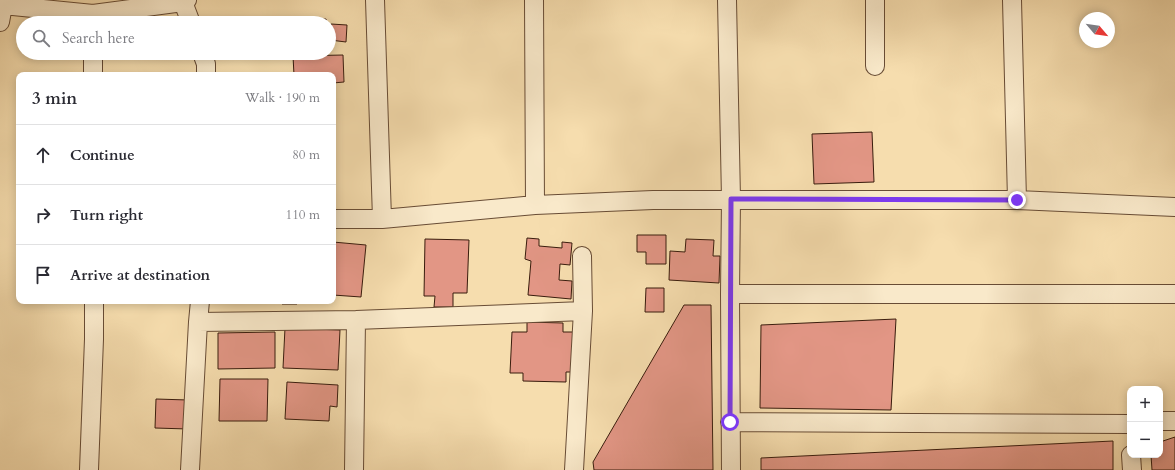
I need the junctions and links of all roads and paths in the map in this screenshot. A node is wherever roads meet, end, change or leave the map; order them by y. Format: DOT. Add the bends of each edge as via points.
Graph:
graph roads {
  1 [pos="375,0"];
  2 [pos="534,0"];
  3 [pos="727,0"];
  4 [pos="875,0"];
  5 [pos="1012,0"];
  6 [pos="185,1"];
  7 [pos="2,9"];
  8 [pos="66,16"];
  9 [pos="108,16"];
  10 [pos="189,16"];
  11 [pos="93,60"];
  12 [pos="205,60"];
  13 [pos="875,66"];
  14 [pos="93,72"];
  15 [pos="206,72"];
  16 [pos="731,199"];
  17 [pos="1017,200"];
  18 [pos="535,205"];
  19 [pos="1175,207"];
  20 [pos="336,219"];
  21 [pos="382,219"];
  22 [pos="582,256"];
  23 [pos="730,294"];
  24 [pos="1175,294"];
  25 [pos="94,304"];
  26 [pos="200,304"];
  27 [pos="583,311"];
  28 [pos="356,320"];
  29 [pos="198,322"];
  30 [pos="1163,421"];
  31 [pos="1175,421"];
  32 [pos="730,422"];
  33 [pos="1127,424"];
  34 [pos="1131,458"];
  35 [pos="89,470"];
  36 [pos="190,470"];
  37 [pos="354,470"];
  38 [pos="574,470"];
  39 [pos="731,470"];
  40 [pos="1132,470"];
  1 -- 21 [label="street"];
  2 -- 18 [label="street"];
  3 -- 16 [label="street"];
  4 -- 13 [label="street"];
  5 -- 17 [label="street"];
  6 -- 9 [label="street"];
  6 -- 10 [label="street"];
  7 -- 8 [label="street"];
  11 -- 14 [label="street"];
  12 -- 15 [label="street"];
  16 -- 17 [label="street"];
  16 -- 18 [label="street"];
  16 -- 23 [label="street"];
  17 -- 19 [label="street"];
  18 -- 21 [label="street"];
  20 -- 21 [label="street"];
  22 -- 27 [label="street"];
  23 -- 24 [label="street"];
  23 -- 32 [label="street"];
  25 -- 35 [label="street"];
  26 -- 29 [label="street"];
  27 -- 28 [label="street"];
  27 -- 38 [label="street"];
  28 -- 29 [label="street"];
  28 -- 37 [label="street"];
  29 -- 36 [label="street"];
  30 -- 31 [label="street"];
  32 -- 33 [label="street"];
  32 -- 39 [label="street"];
  34 -- 40 [label="street"];
}
